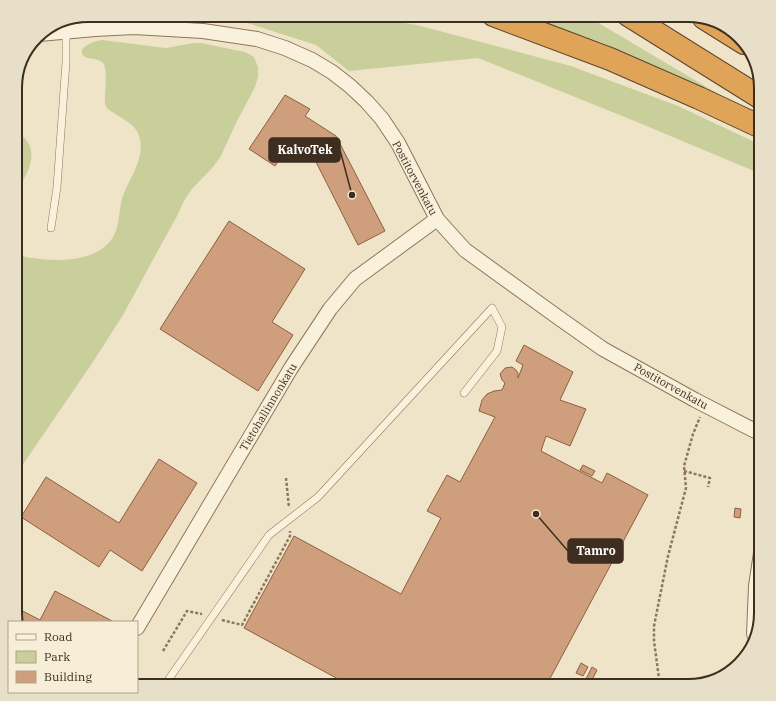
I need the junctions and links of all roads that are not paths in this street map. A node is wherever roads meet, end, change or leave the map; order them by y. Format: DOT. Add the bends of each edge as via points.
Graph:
graph roads {
  1 [pos="512,22"];
  2 [pos="639,22"];
  3 [pos="66,31"];
  4 [pos="53,32"];
  5 [pos="754,94"];
  6 [pos="754,124"];
  7 [pos="437,219"];
  8 [pos="51,228"];
  9 [pos="464,392"];
  10 [pos="754,430"];
  11 [pos="138,626"];
  12 [pos="169,679"];
  1 -- 6 [label="highway" via="610,59"];
  2 -- 5 [label="highway"];
  3 -- 4 [label="street, Postitorvenkatu"];
  3 -- 7 [label="street, Postitorvenkatu" via="134,27 203,31 257,39 312,60 350,86 382,119 398,143"];
  3 -- 8 [label="lane" via="57,187"];
  7 -- 10 [label="street, Postitorvenkatu" via="465,250 603,349"];
  7 -- 11 [label="street, Tietohallinnonkatu" via="356,279 330,309"];
  9 -- 12 [label="lane" via="497,351 502,327 492,308 318,497 269,535"];
}
